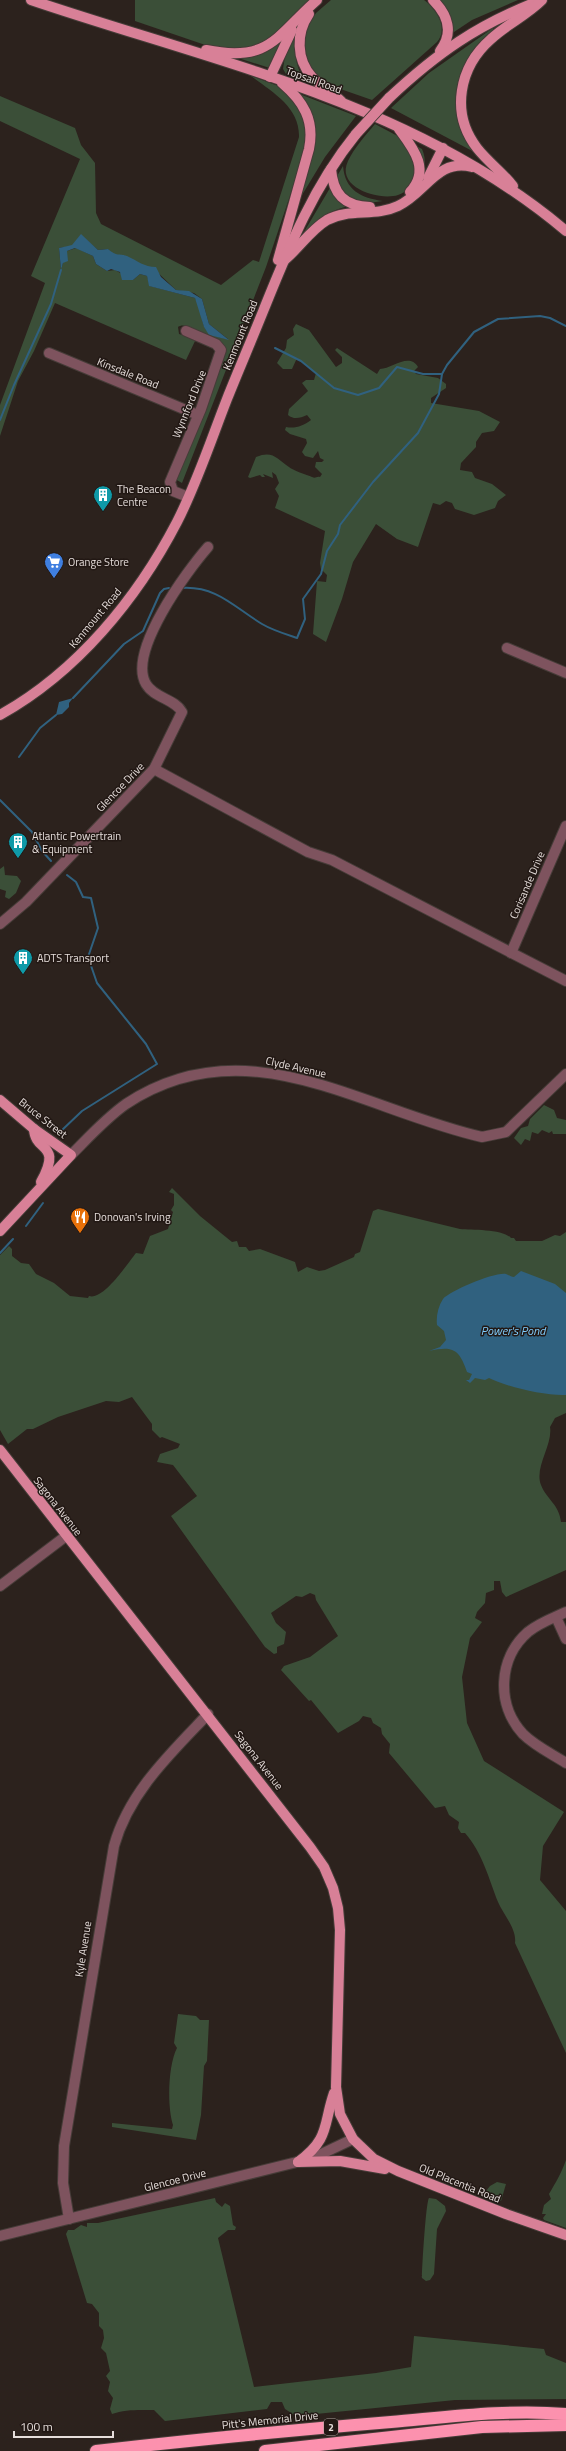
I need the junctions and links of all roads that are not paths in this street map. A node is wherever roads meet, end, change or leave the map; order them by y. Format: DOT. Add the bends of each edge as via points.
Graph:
graph roads {
  1 [pos="31,0"];
  2 [pos="317,0"];
  3 [pos="322,0"];
  4 [pos="433,0"];
  5 [pos="541,0"];
  6 [pos="298,20"];
  7 [pos="169,44"];
  8 [pos="437,55"];
  9 [pos="274,78"];
  10 [pos="345,105"];
  11 [pos="398,127"];
  12 [pos="443,148"];
  13 [pos="331,169"];
  14 [pos="482,170"];
  15 [pos="424,185"];
  16 [pos="519,194"];
  17 [pos="566,231"];
  18 [pos="282,262"];
  19 [pos="273,285"];
  20 [pos="186,330"];
  21 [pos="49,354"];
  22 [pos="198,415"];
  23 [pos="188,498"];
  24 [pos="208,547"];
  25 [pos="507,648"];
  26 [pos="566,673"];
  27 [pos="0,714"];
  28 [pos="154,769"];
  29 [pos="566,826"];
  30 [pos="0,924"];
  31 [pos="511,953"];
  32 [pos="566,981"];
  33 [pos="566,1074"];
  34 [pos="0,1100"];
  35 [pos="34,1129"];
  36 [pos="71,1155"];
  37 [pos="36,1190"];
  38 [pos="0,1231"];
  39 [pos="0,1450"];
  40 [pos="66,1536"];
  41 [pos="0,1586"];
  42 [pos="566,1612"];
  43 [pos="556,1617"];
  44 [pos="566,1639"];
  45 [pos="208,1714"];
  46 [pos="566,1763"];
  47 [pos="336,2087"];
  48 [pos="353,2139"];
  49 [pos="298,2162"];
  50 [pos="398,2171"];
  51 [pos="69,2219"];
  52 [pos="566,2235"];
  53 [pos="0,2236"];
  54 [pos="566,2414"];
  55 [pos="566,2425"];
  56 [pos="96,2451"];
  57 [pos="265,2451"];
  1 -- 7 [label="main road, Topsail Road"];
  2 -- 6 [label="main road"];
  3 -- 10 [label="main road" via="312,9 303,24 300,53 311,76"];
  4 -- 8 [label="main road" via="444,13 449,29 445,46"];
  5 -- 8 [label="main road, Kenmount Road" via="480,27"];
  5 -- 16 [label="main road" via="530,12 495,35 479,51 467,71 461,93 462,116 472,140"];
  6 -- 7 [label="main road" via="275,41 244,53 224,53"];
  6 -- 9 [label="main road"];
  7 -- 9 [label="main road, Topsail Road"];
  8 -- 13 [label="main road, Kenmount Road, bridge" via="389,98 356,134"];
  9 -- 10 [label="main road, Topsail Road"];
  9 -- 19 [label="main road" via="304,107 312,131 281,244"];
  10 -- 11 [label="main road, Topsail Road"];
  11 -- 12 [label="main road, Topsail Road"];
  11 -- 13 [label="main road" via="420,164 415,185 401,199 389,205 373,208 350,203 336,193"];
  12 -- 14 [label="main road, Topsail Road"];
  12 -- 15 [label="main road"];
  13 -- 18 [label="main road, Kenmount Road" via="299,224"];
  14 -- 15 [label="main road" via="464,165 450,166 438,172"];
  14 -- 16 [label="main road, Topsail Road"];
  15 -- 18 [label="main road" via="408,201 393,208 379,212 343,214 326,221"];
  16 -- 17 [label="main road, Topsail Road"];
  18 -- 19 [label="main road, Kenmount Road"];
  19 -- 23 [label="main road, Kenmount Road"];
  20 -- 22 [label="street, Wynnford Drive" via="216,344 222,350"];
  21 -- 22 [label="street, Kinsdale Road"];
  22 -- 23 [label="street, Wynnford Drive" via="170,482 174,491"];
  23 -- 27 [label="main road, Kenmount Road" via="157,556 104,629 54,678"];
  24 -- 28 [label="street, Glencoe Drive" via="176,587 144,650 142,669 146,686 182,712"];
  25 -- 26 [label="street"];
  28 -- 30 [label="street, Glencoe Drive" via="26,902"];
  28 -- 31 [label="street" via="308,852 332,860"];
  29 -- 31 [label="street, Corisande Drive"];
  31 -- 32 [label="street"];
  33 -- 36 [label="street, Clyde Avenue" via="506,1132 482,1137 301,1078 253,1070 205,1073 158,1086 135,1099 110,1118"];
  34 -- 35 [label="main road, Bruce Street"];
  35 -- 36 [label="main road, Bruce Street"];
  35 -- 37 [label="main road" via="35,1136 46,1147 49,1156 48,1167"];
  36 -- 37 [label="main road, Clyde Avenue"];
  37 -- 38 [label="main road, Clyde Avenue"];
  39 -- 40 [label="main road, Sagona Avenue"];
  40 -- 41 [label="street"];
  40 -- 45 [label="main road, Sagona Avenue"];
  42 -- 43 [label="street"];
  43 -- 44 [label="street"];
  43 -- 46 [label="street" via="532,1630 519,1642 506,1667 504,1688 507,1708 518,1728 534,1743"];
  45 -- 47 [label="main road, Sagona Avenue" via="310,1846 324,1866 333,1888 340,1930"];
  45 -- 51 [label="street, Kyle Avenue" via="147,1782 125,1816 114,1846 64,2146 64,2187"];
  47 -- 48 [label="main road, Sagona Avenue" via="340,2114"];
  47 -- 49 [label="main road" via="323,2136"];
  48 -- 49 [label="street, Glencoe Drive" via="326,2154"];
  48 -- 50 [label="main road, Old Placentia Road" via="374,2159"];
  49 -- 50 [label="main road" via="340,2161"];
  49 -- 51 [label="street, Glencoe Drive"];
  50 -- 52 [label="main road, Old Placentia Road"];
  51 -- 53 [label="street, Glencoe Drive"];
  54 -- 56 [label="highway, Pitt's Memorial Drive / 2" via="475,2415 274,2432"];
  55 -- 57 [label="highway, 2" via="482,2427"];
}
